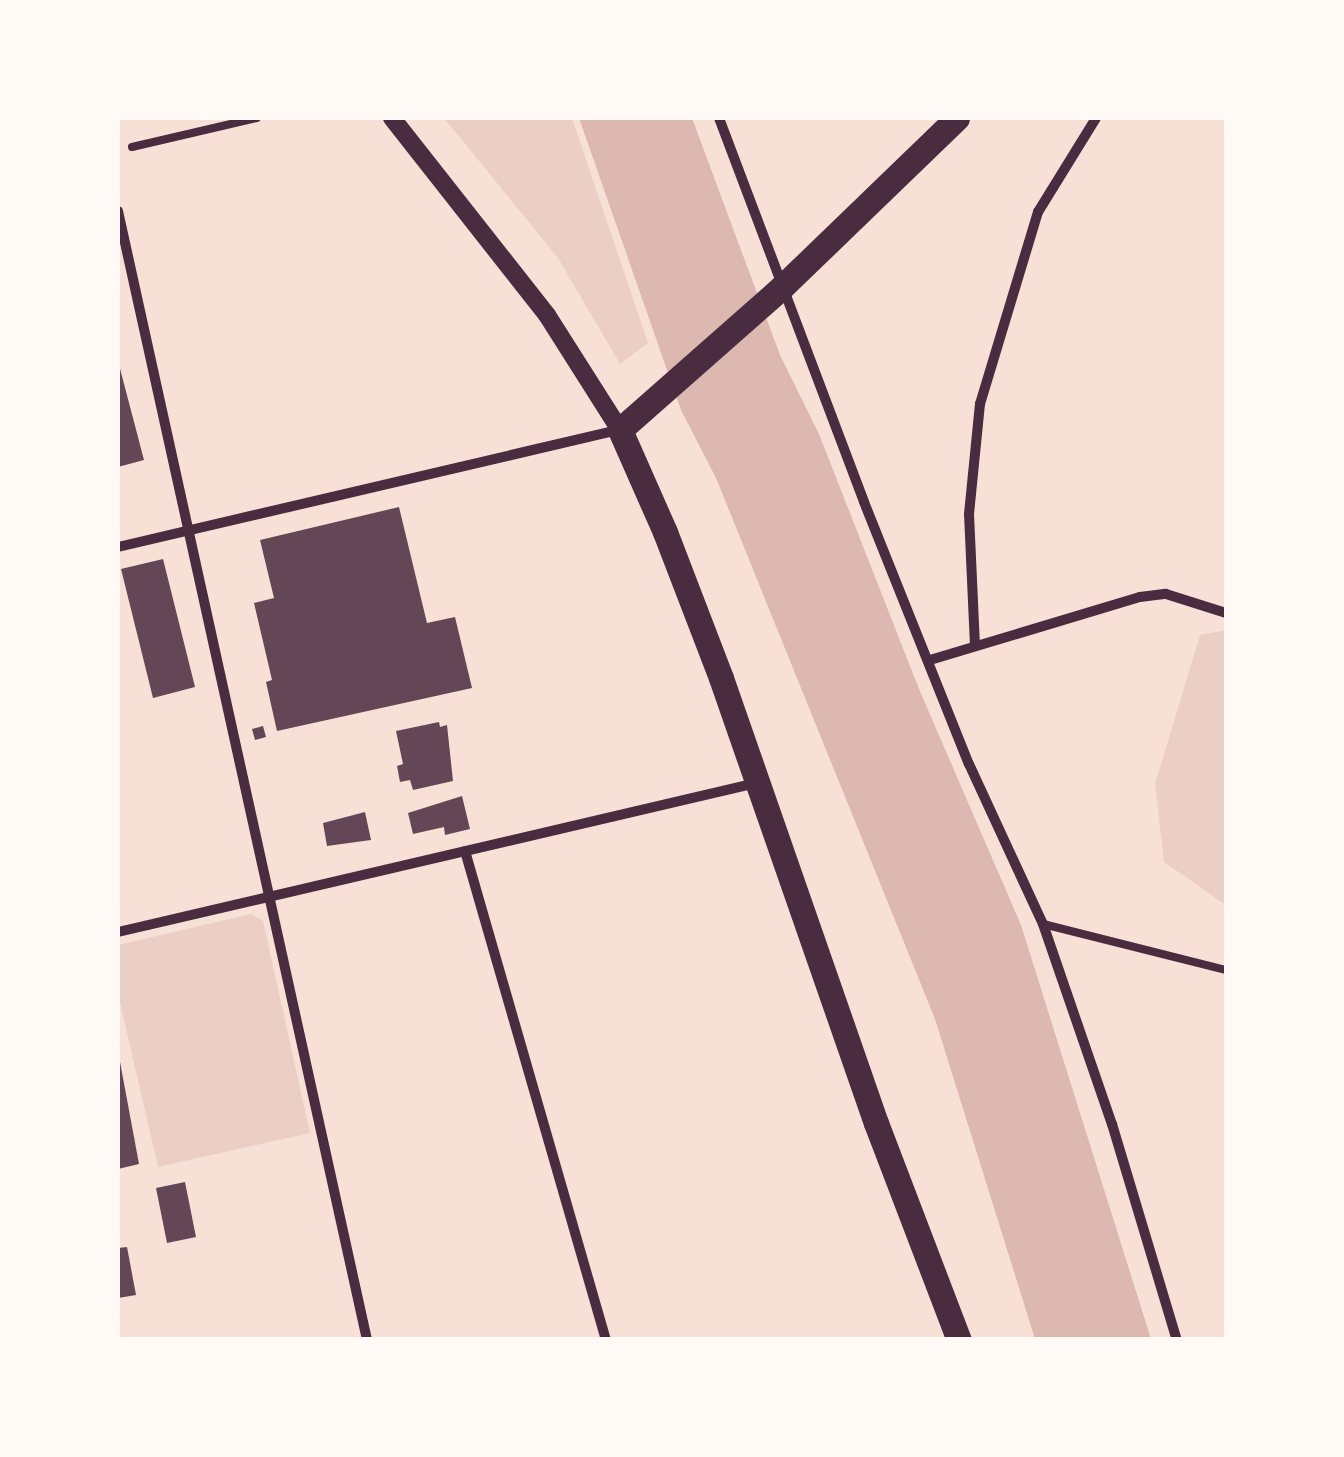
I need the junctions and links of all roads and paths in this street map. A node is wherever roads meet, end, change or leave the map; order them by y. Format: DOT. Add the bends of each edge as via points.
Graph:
graph roads {
  1 [pos="258,118"];
  2 [pos="392,118"];
  3 [pos="719,118"];
  4 [pos="956,118"];
  5 [pos="1096,118"];
  6 [pos="132,147"];
  7 [pos="118,211"];
  8 [pos="774,294"];
  9 [pos="620,430"];
  10 [pos="188,530"];
  11 [pos="118,547"];
  12 [pos="1226,613"];
  13 [pos="974,646"];
  14 [pos="930,660"];
  15 [pos="758,782"];
  16 [pos="466,851"];
  17 [pos="270,897"];
  18 [pos="1043,924"];
  19 [pos="118,932"];
  20 [pos="1226,970"];
  21 [pos="367,1340"];
  22 [pos="606,1340"];
  23 [pos="959,1340"];
  24 [pos="1177,1340"];
  1 -- 6 [label="lane"];
  2 -- 9 [label="street" via="547,316"];
  3 -- 8 [label="street"];
  4 -- 8 [label="main road"];
  5 -- 13 [label="street" via="1038,212 980,404 969,514"];
  7 -- 10 [label="street"];
  8 -- 9 [label="main road"];
  8 -- 14 [label="street"];
  9 -- 10 [label="street"];
  9 -- 15 [label="main road" via="666,532"];
  10 -- 11 [label="street"];
  10 -- 17 [label="street"];
  12 -- 13 [label="street" via="1166,594"];
  13 -- 14 [label="street"];
  14 -- 18 [label="street" via="969,764"];
  15 -- 16 [label="street"];
  15 -- 23 [label="main road"];
  16 -- 17 [label="street"];
  16 -- 22 [label="street"];
  17 -- 19 [label="street"];
  17 -- 21 [label="street"];
  18 -- 20 [label="lane"];
  18 -- 24 [label="street"];
}
